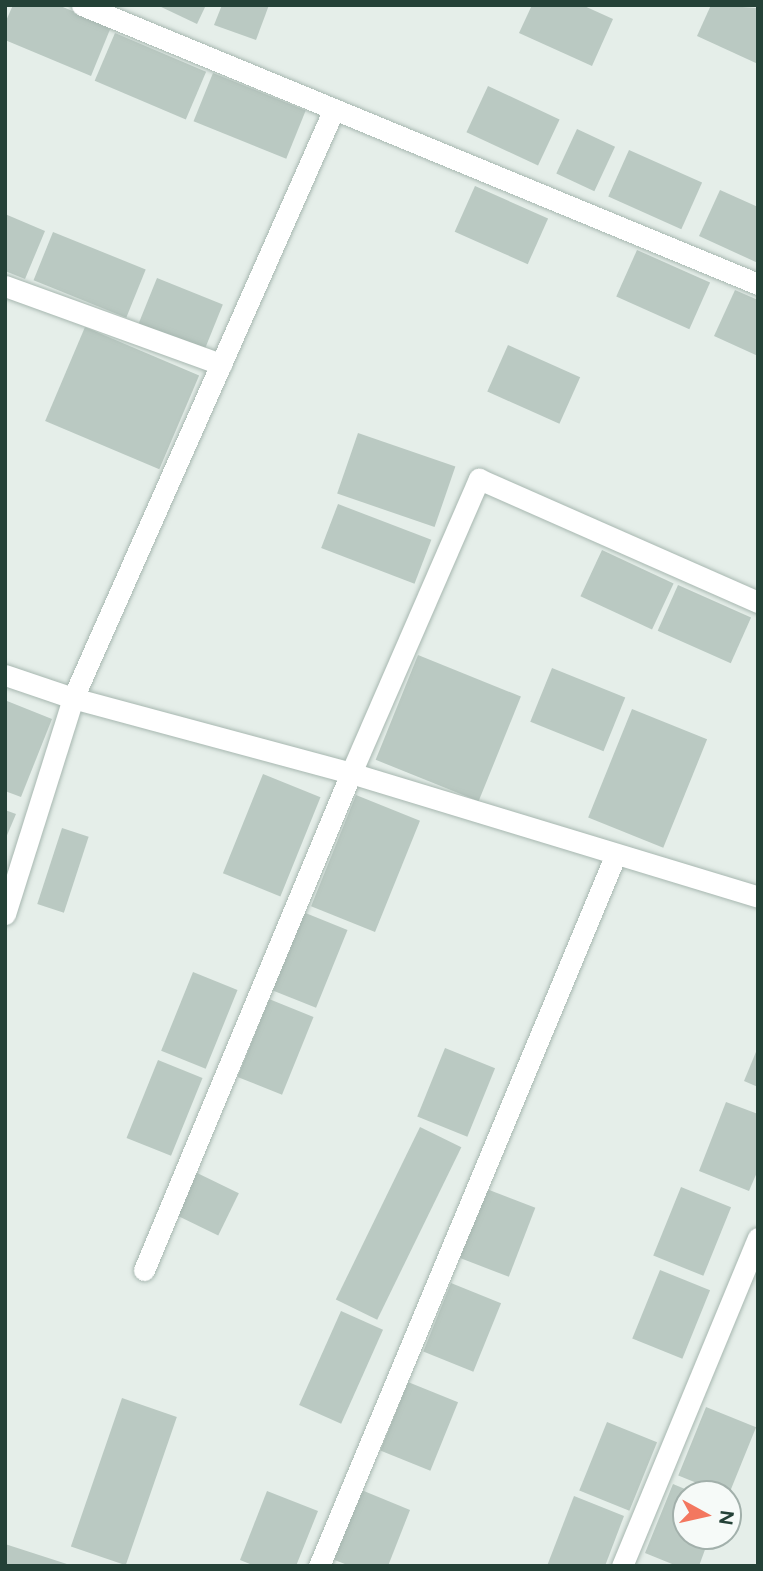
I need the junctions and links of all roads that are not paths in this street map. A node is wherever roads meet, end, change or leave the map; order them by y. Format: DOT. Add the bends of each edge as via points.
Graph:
graph roads {
  1 [pos="82,5"];
  2 [pos="334,109"];
  3 [pos="758,284"];
  4 [pos="5,286"];
  5 [pos="222,364"];
  6 [pos="758,602"];
  7 [pos="5,675"];
  8 [pos="73,698"];
  9 [pos="351,773"];
  10 [pos="616,853"];
  11 [pos="758,897"];
  12 [pos="5,914"];
  13 [pos="758,1238"];
  14 [pos="144,1270"];
  15 [pos="318,1566"];
  16 [pos="622,1566"];
  1 -- 2 [label="street"];
  2 -- 3 [label="street"];
  2 -- 5 [label="street"];
  4 -- 5 [label="street"];
  5 -- 8 [label="street"];
  6 -- 9 [label="street" via="479,479"];
  7 -- 8 [label="street"];
  8 -- 9 [label="street"];
  8 -- 12 [label="street"];
  9 -- 10 [label="street"];
  9 -- 14 [label="street"];
  10 -- 11 [label="street"];
  10 -- 15 [label="street"];
  13 -- 16 [label="street"];
}
